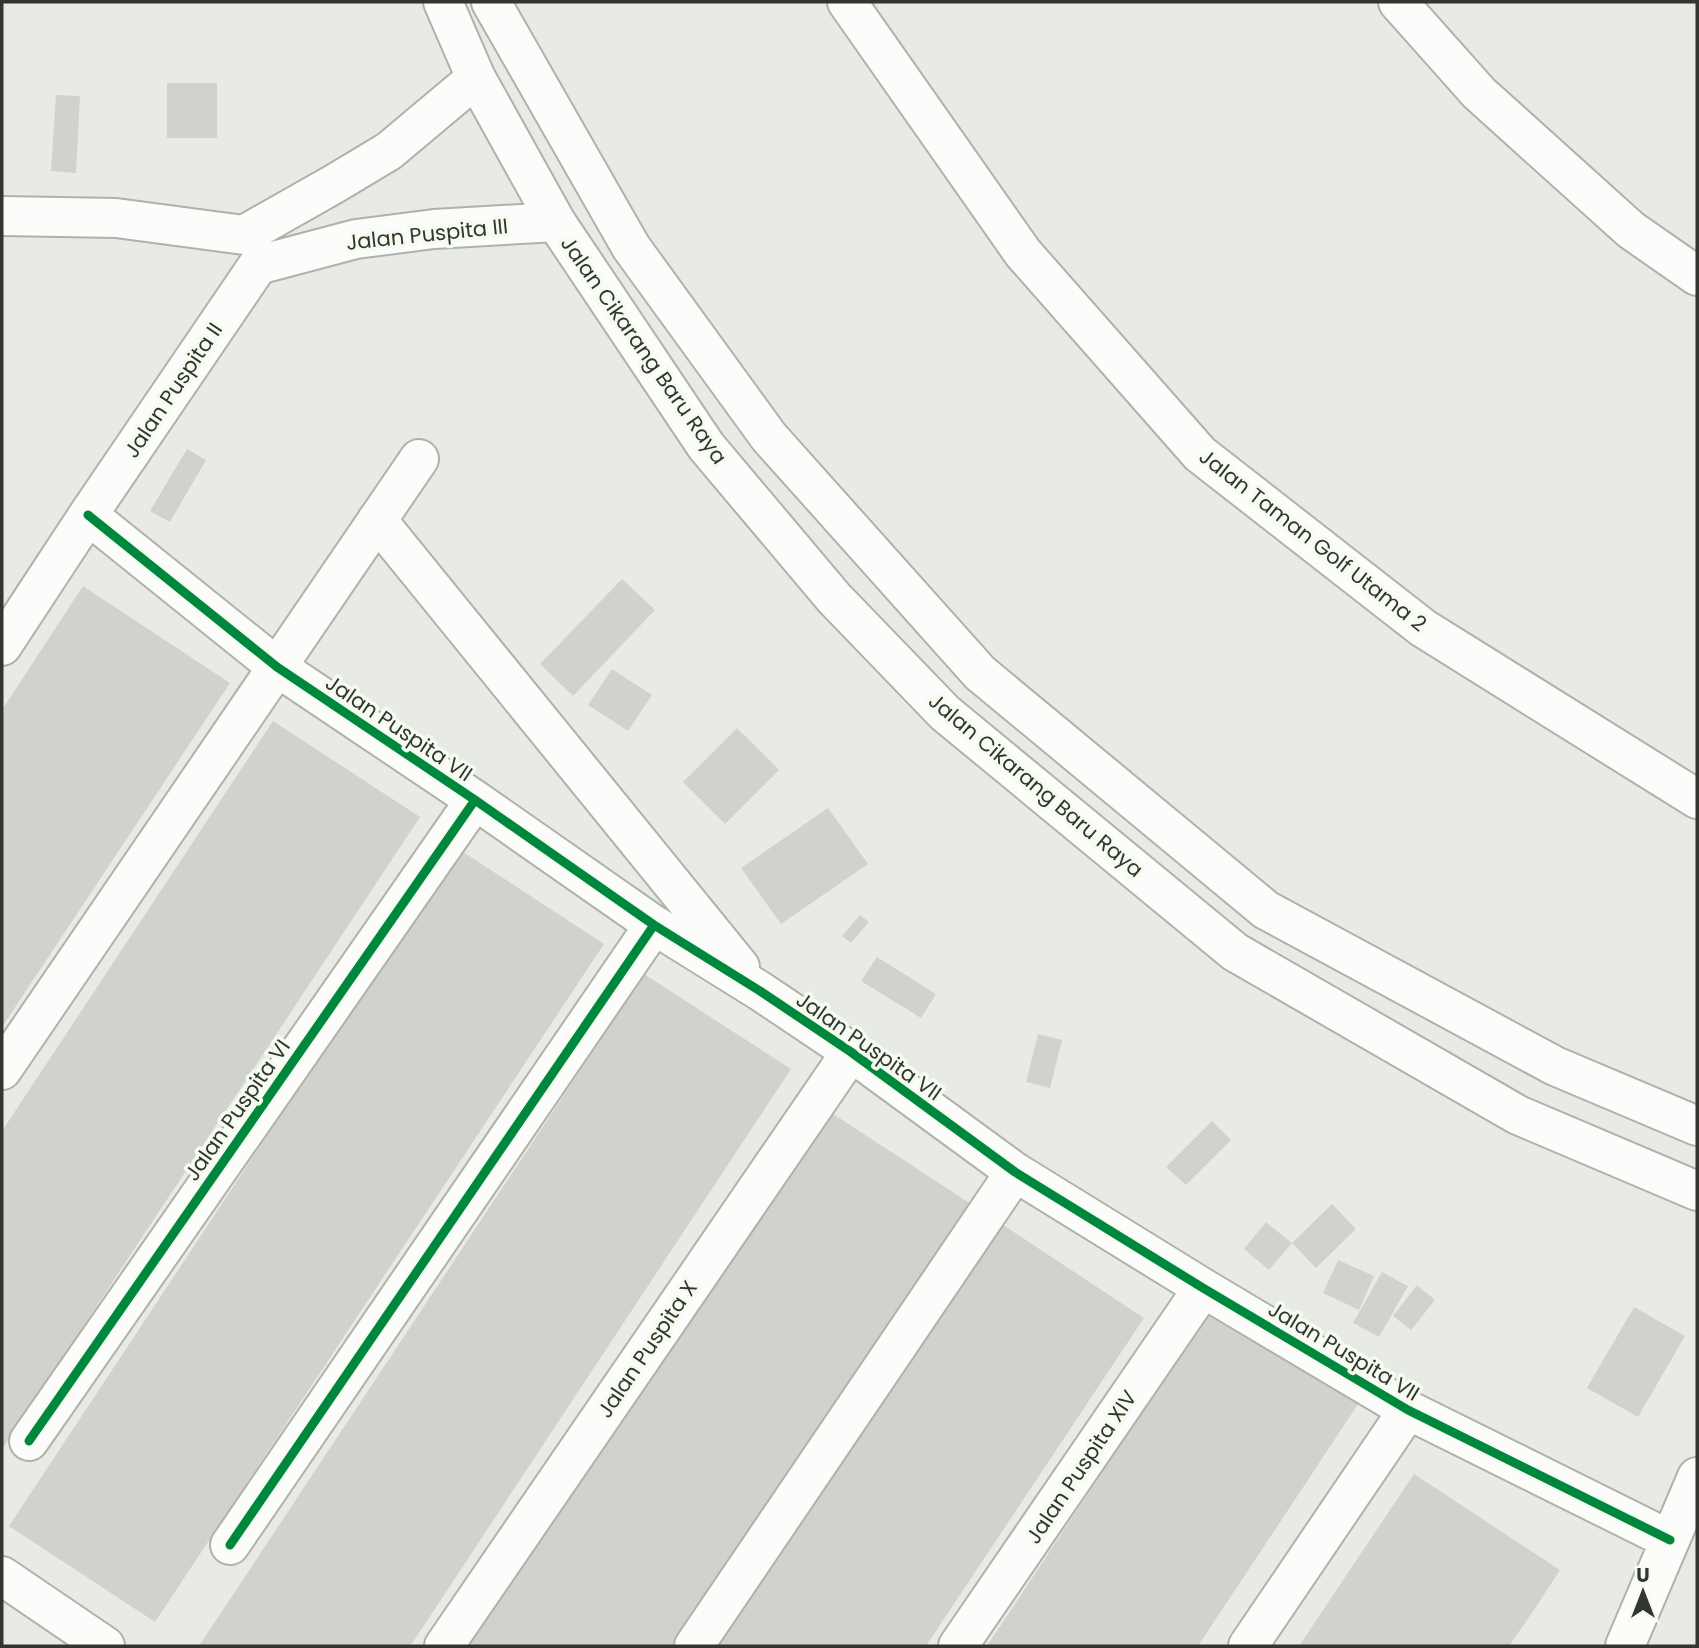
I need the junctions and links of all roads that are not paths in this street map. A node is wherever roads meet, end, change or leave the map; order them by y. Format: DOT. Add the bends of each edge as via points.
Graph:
graph roads {
  1 [pos="443,2"];
  2 [pos="491,2"];
  3 [pos="847,2"];
  4 [pos="1398,2"];
  5 [pos="476,78"];
  6 [pos="2,216"];
  7 [pos="556,222"];
  8 [pos="251,250"];
  9 [pos="1697,276"];
  10 [pos="419,459"];
  11 [pos="88,515"];
  12 [pos="377,520"];
  13 [pos="2,646"];
  14 [pos="277,667"];
  15 [pos="1696,796"];
  16 [pos="475,800"];
  17 [pos="654,925"];
  18 [pos="760,991"];
  19 [pos="851,1052"];
  20 [pos="2,1070"];
  21 [pos="1697,1126"];
  22 [pos="1015,1172"];
  23 [pos="1697,1192"];
  24 [pos="1203,1288"];
  25 [pos="1408,1410"];
  26 [pos="29,1441"];
  27 [pos="1697,1477"];
  28 [pos="1670,1540"];
  29 [pos="230,1545"];
  30 [pos="2,1576"];
  31 [pos="105,1646"];
  32 [pos="444,1646"];
  33 [pos="694,1646"];
  34 [pos="958,1646"];
  35 [pos="1248,1646"];
  36 [pos="1625,1646"];
  1 -- 5 [label="street, Jalan Cikarang Baru Raya"];
  2 -- 21 [label="street" via="631,247 769,437 980,673 1266,910 1555,1066"];
  3 -- 15 [label="street, Jalan Taman Golf Utama 2" via="1023,253 1200,454 1423,628"];
  4 -- 9 [label="street" via="1479,93 1631,230"];
  5 -- 7 [label="street, Jalan Cikarang Baru Raya"];
  5 -- 8 [label="street" via="389,150 334,184"];
  6 -- 8 [label="street" via="116,218"];
  7 -- 8 [label="street, Jalan Puspita III" via="434,229"];
  7 -- 23 [label="street, Jalan Cikarang Baru Raya" via="706,446 834,598 945,713 1235,952 1518,1115"];
  8 -- 11 [label="street, Jalan Puspita II"];
  10 -- 12 [label="street"];
  11 -- 13 [label="street"];
  11 -- 14 [label="street, Jalan Puspita VII"];
  12 -- 14 [label="street"];
  12 -- 18 [label="street, Jalan Puspita VII"];
  14 -- 16 [label="street, Jalan Puspita VII"];
  14 -- 20 [label="street"];
  16 -- 17 [label="street, Jalan Puspita VII"];
  16 -- 26 [label="street, Jalan Puspita VI"];
  17 -- 18 [label="street, Jalan Puspita VII"];
  17 -- 29 [label="street"];
  18 -- 19 [label="street, Jalan Puspita VII"];
  19 -- 22 [label="street, Jalan Puspita VII"];
  19 -- 32 [label="street, Jalan Puspita X"];
  22 -- 24 [label="street, Jalan Puspita VII"];
  22 -- 33 [label="street"];
  24 -- 25 [label="street, Jalan Puspita VII"];
  24 -- 34 [label="street, Jalan Puspita XIV"];
  25 -- 28 [label="street, Jalan Puspita VII"];
  25 -- 35 [label="street"];
  27 -- 28 [label="street"];
  28 -- 36 [label="street"];
  30 -- 31 [label="street"];
}
